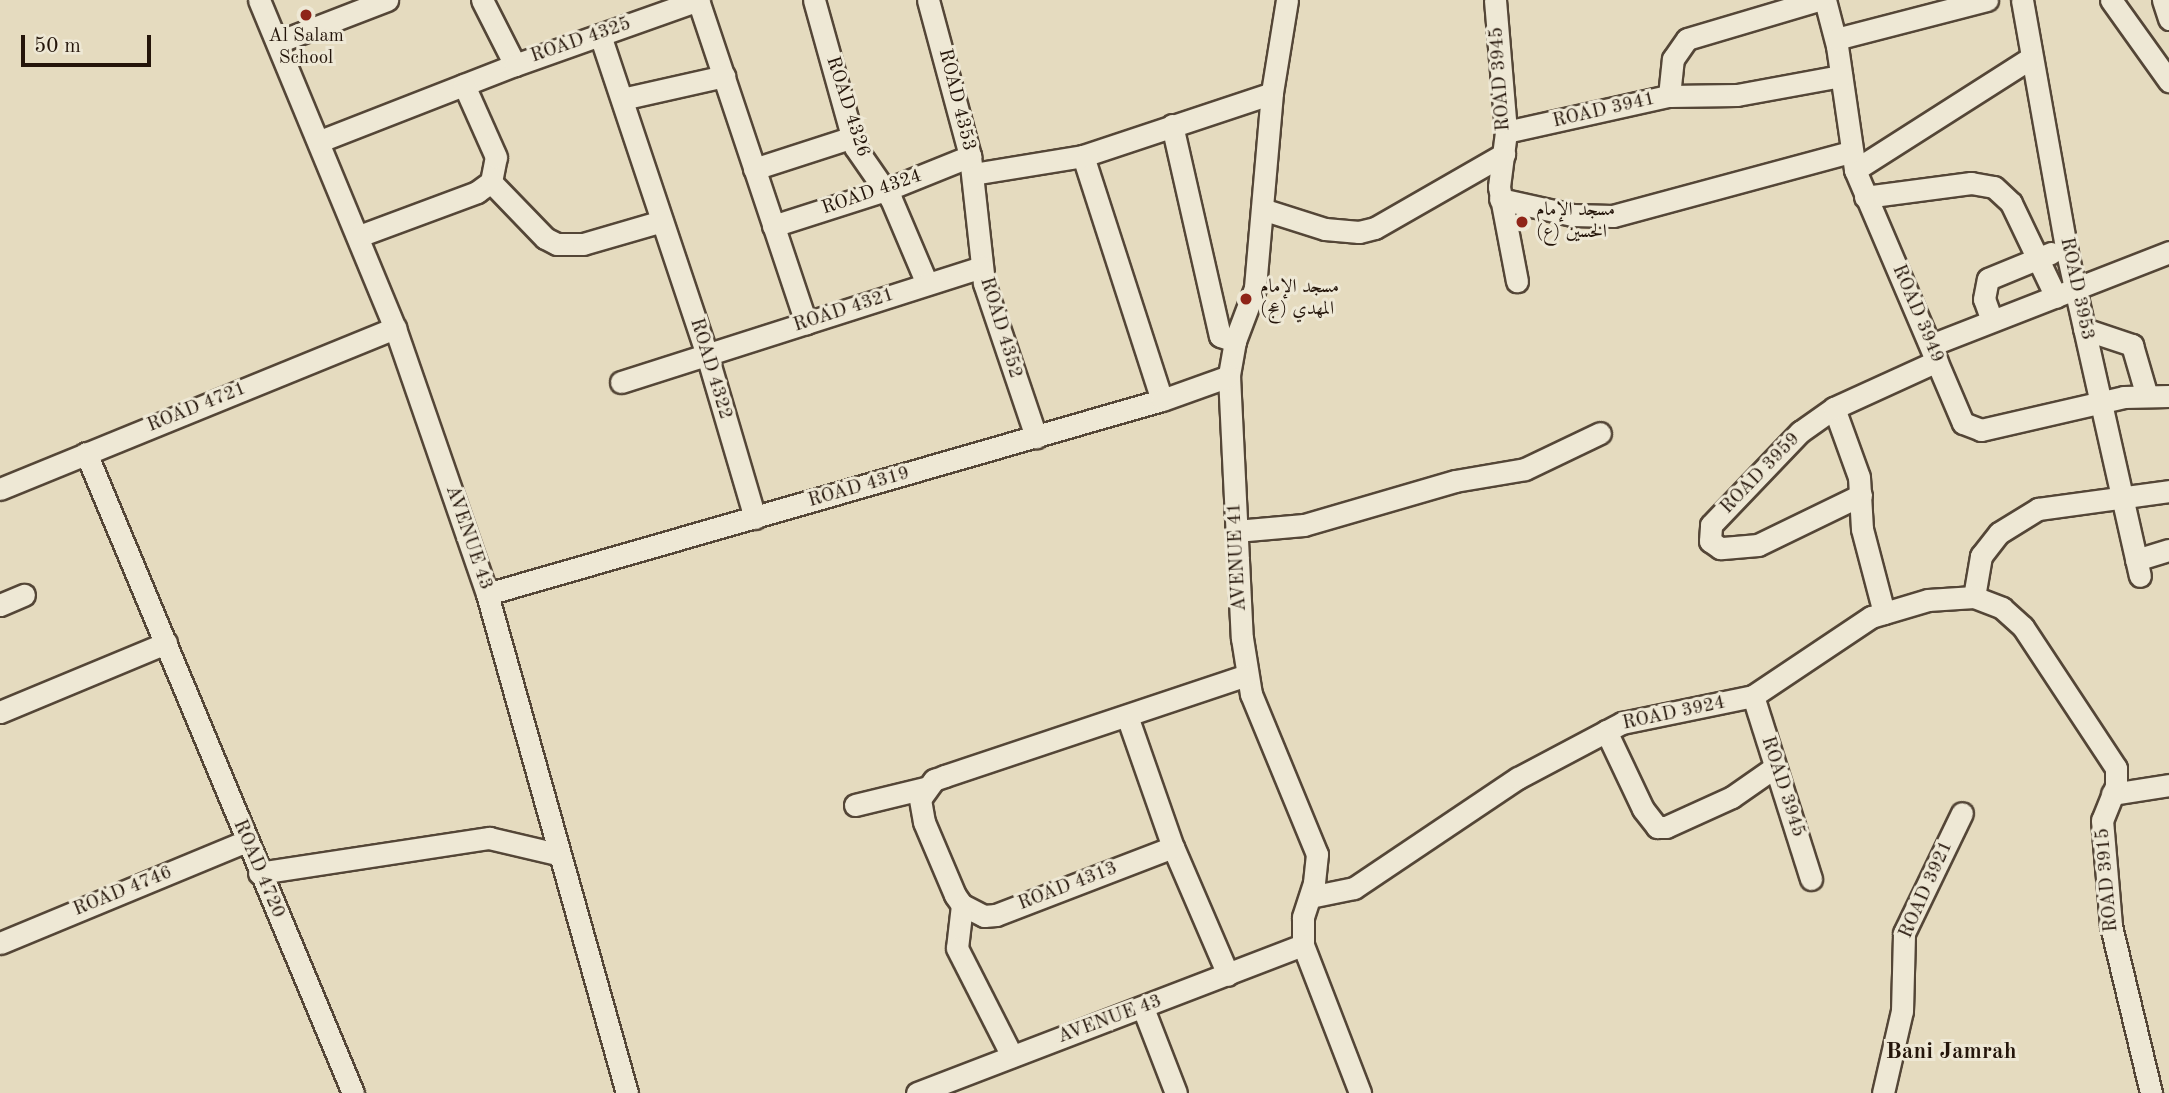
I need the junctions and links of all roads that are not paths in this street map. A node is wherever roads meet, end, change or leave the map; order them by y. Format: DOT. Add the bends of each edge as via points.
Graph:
graph roads {
  1 [pos="259,0"];
  2 [pos="387,0"];
  3 [pos="482,0"];
  4 [pos="698,0"];
  5 [pos="814,0"];
  6 [pos="928,0"];
  7 [pos="1287,0"];
  8 [pos="1495,0"];
  9 [pos="1819,0"];
  10 [pos="1825,0"];
  11 [pos="1987,0"];
  12 [pos="2022,0"];
  13 [pos="2111,0"];
  14 [pos="2163,0"];
  15 [pos="2169,19"];
  16 [pos="600,34"];
  17 [pos="1836,38"];
  18 [pos="278,42"];
  19 [pos="2031,58"];
  20 [pos="2163,59"];
  21 [pos="515,65"];
  22 [pos="724,76"];
  23 [pos="1841,76"];
  24 [pos="2169,81"];
  25 [pos="464,85"];
  26 [pos="1272,93"];
  27 [pos="1669,96"];
  28 [pos="622,99"];
  29 [pos="1172,125"];
  30 [pos="1506,132"];
  31 [pos="853,137"];
  32 [pos="320,141"];
  33 [pos="1504,153"];
  34 [pos="1083,156"];
  35 [pos="1853,161"];
  36 [pos="972,165"];
  37 [pos="754,169"];
  38 [pos="491,182"];
  39 [pos="886,190"];
  40 [pos="1865,197"];
  41 [pos="1500,199"];
  42 [pos="1262,209"];
  43 [pos="662,221"];
  44 [pos="773,226"];
  45 [pos="359,236"];
  46 [pos="2066,248"];
  47 [pos="2169,252"];
  48 [pos="2038,258"];
  49 [pos="981,267"];
  50 [pos="1517,281"];
  51 [pos="927,285"];
  52 [pos="2065,294"];
  53 [pos="1991,318"];
  54 [pos="806,323"];
  55 [pos="395,328"];
  56 [pos="2084,329"];
  57 [pos="1236,341"];
  58 [pos="1934,353"];
  59 [pos="707,355"];
  60 [pos="1229,376"];
  61 [pos="621,382"];
  62 [pos="2146,393"];
  63 [pos="2169,396"];
  64 [pos="1162,400"];
  65 [pos="2101,404"];
  66 [pos="1834,408"];
  67 [pos="1600,433"];
  68 [pos="1035,437"];
  69 [pos="86,453"];
  70 [pos="0,489"];
  71 [pos="2169,491"];
  72 [pos="1861,495"];
  73 [pos="2120,496"];
  74 [pos="755,518"];
  75 [pos="1236,531"];
  76 [pos="2169,550"];
  77 [pos="488,594"];
  78 [pos="24,595"];
  79 [pos="1974,597"];
  80 [pos="0,605"];
  81 [pos="1884,612"];
  82 [pos="166,643"];
  83 [pos="1246,675"];
  84 [pos="1753,696"];
  85 [pos="0,712"];
  86 [pos="1126,716"];
  87 [pos="1606,731"];
  88 [pos="1775,767"];
  89 [pos="2169,785"];
  90 [pos="925,788"];
  91 [pos="2112,794"];
  92 [pos="855,805"];
  93 [pos="1962,813"];
  94 [pos="246,842"];
  95 [pos="1173,847"];
  96 [pos="556,854"];
  97 [pos="259,873"];
  98 [pos="1811,879"];
  99 [pos="1310,897"];
  100 [pos="962,905"];
  101 [pos="0,943"];
  102 [pos="1303,945"];
  103 [pos="1228,975"];
  104 [pos="1143,1008"];
  105 [pos="1012,1056"];
  106 [pos="353,1093"];
  107 [pos="627,1093"];
  108 [pos="917,1093"];
  109 [pos="1176,1093"];
  110 [pos="1360,1093"];
  111 [pos="1883,1093"];
  112 [pos="2151,1093"];
  1 -- 18 [label="street, AVENUE 43"];
  2 -- 18 [label="street"];
  3 -- 21 [label="street"];
  4 -- 16 [label="street, ROAD 4325"];
  4 -- 22 [label="street"];
  5 -- 31 [label="street, ROAD 4326"];
  6 -- 36 [label="street, ROAD 4353"];
  7 -- 26 [label="street, AVENUE 41"];
  8 -- 30 [label="street, ROAD 3945"];
  9 -- 27 [label="street, ROAD 3941" via="1687,39 1673,59"];
  10 -- 17 [label="street, ROAD 3949"];
  11 -- 17 [label="street"];
  12 -- 19 [label="street, ROAD 3953"];
  13 -- 20 [label="street"];
  14 -- 15 [label="street"];
  16 -- 21 [label="street, ROAD 4325"];
  16 -- 28 [label="street, ROAD 4322"];
  17 -- 23 [label="street, ROAD 3949"];
  18 -- 32 [label="street, AVENUE 43"];
  19 -- 35 [label="street"];
  19 -- 46 [label="street, ROAD 3953"];
  20 -- 24 [label="street"];
  21 -- 25 [label="street, ROAD 4325"];
  22 -- 28 [label="street"];
  22 -- 37 [label="street"];
  23 -- 27 [label="street" via="1737,95"];
  23 -- 35 [label="street, ROAD 3949"];
  25 -- 32 [label="street, ROAD 4325"];
  25 -- 38 [label="street" via="496,157"];
  26 -- 29 [label="street, ROAD 4353"];
  26 -- 42 [label="street, AVENUE 41"];
  27 -- 30 [label="street, ROAD 3941"];
  28 -- 43 [label="street, ROAD 4322"];
  29 -- 34 [label="street, ROAD 4353"];
  29 -- 57 [label="street" via="1220,336"];
  30 -- 33 [label="street, ROAD 3945"];
  31 -- 37 [label="street"];
  31 -- 39 [label="street, ROAD 4326" via="864,164"];
  32 -- 45 [label="street, AVENUE 43"];
  33 -- 41 [label="street, ROAD 3945"];
  33 -- 42 [label="street" via="1375,228 1359,232 1325,229"];
  34 -- 36 [label="street, ROAD 4353"];
  34 -- 64 [label="street"];
  35 -- 40 [label="street, ROAD 3949"];
  35 -- 41 [label="street" via="1613,216 1572,215"];
  36 -- 39 [label="street, ROAD 4324"];
  36 -- 49 [label="street, ROAD 4352"];
  37 -- 44 [label="street"];
  38 -- 43 [label="street" via="545,238 557,244 583,244"];
  38 -- 45 [label="street" via="477,192"];
  39 -- 44 [label="street, ROAD 4324"];
  39 -- 51 [label="street, ROAD 4326"];
  40 -- 48 [label="street" via="1971,183 1994,187 2011,203"];
  40 -- 58 [label="street, ROAD 3949"];
  41 -- 50 [label="street, ROAD 3945"];
  42 -- 57 [label="street, AVENUE 41" via="1255,288"];
  43 -- 59 [label="street, ROAD 4322"];
  44 -- 54 [label="street"];
  45 -- 55 [label="street, AVENUE 43"];
  46 -- 48 [label="street"];
  46 -- 52 [label="street, ROAD 3953"];
  47 -- 52 [label="street, ROAD 3959"];
  48 -- 52 [label="street"];
  48 -- 53 [label="street" via="1988,279 1983,292"];
  49 -- 51 [label="street, ROAD 4321"];
  49 -- 68 [label="street, ROAD 4352"];
  51 -- 54 [label="street, ROAD 4321"];
  52 -- 53 [label="street, ROAD 3959"];
  52 -- 56 [label="street, ROAD 3953"];
  53 -- 58 [label="street, ROAD 3959"];
  54 -- 59 [label="street, ROAD 4321"];
  55 -- 69 [label="street, ROAD 4721"];
  55 -- 77 [label="street, AVENUE 43"];
  56 -- 62 [label="street" via="2132,345"];
  56 -- 65 [label="street, ROAD 3953"];
  57 -- 60 [label="street, AVENUE 41"];
  58 -- 65 [label="street, ROAD 3949" via="1960,418 1974,429"];
  58 -- 66 [label="street, ROAD 3959"];
  59 -- 61 [label="street, ROAD 4321"];
  59 -- 74 [label="street, ROAD 4322"];
  60 -- 64 [label="street, ROAD 4319"];
  60 -- 75 [label="street, AVENUE 41"];
  62 -- 63 [label="street, ROAD 3949"];
  62 -- 65 [label="street, ROAD 3949"];
  64 -- 68 [label="street, ROAD 4319"];
  65 -- 73 [label="street, ROAD 3953"];
  66 -- 72 [label="street"];
  66 -- 72 [label="street, ROAD 3959" via="1800,432 1711,526 1710,541 1720,548 1758,545"];
  67 -- 75 [label="street" via="1525,469 1444,484 1304,525"];
  68 -- 74 [label="street, ROAD 4319"];
  69 -- 70 [label="street, ROAD 4721"];
  69 -- 82 [label="street, ROAD 4720"];
  71 -- 73 [label="street"];
  72 -- 81 [label="street" via="1864,541"];
  73 -- 76 [label="street, ROAD 3953" via="2138,568"];
  73 -- 79 [label="street" via="2038,509 1999,533 1981,556"];
  74 -- 77 [label="street, ROAD 4319"];
  75 -- 83 [label="street, AVENUE 41"];
  77 -- 96 [label="street, AVENUE 43"];
  78 -- 80 [label="street"];
  79 -- 81 [label="street, ROAD 3924" via="1928,600"];
  79 -- 91 [label="street, ROAD 3915" via="2002,608 2023,627 2113,760 2118,777"];
  81 -- 84 [label="street, ROAD 3924" via="1859,623"];
  82 -- 85 [label="street"];
  82 -- 94 [label="street, ROAD 4720"];
  83 -- 86 [label="street"];
  83 -- 99 [label="street, AVENUE 41" via="1313,841 1317,869"];
  84 -- 87 [label="street, ROAD 3924" via="1639,718"];
  84 -- 88 [label="street, ROAD 3945"];
  86 -- 90 [label="street" via="945,776"];
  86 -- 95 [label="street"];
  87 -- 88 [label="street" via="1643,809 1657,827 1732,797"];
  87 -- 99 [label="street, ROAD 3924" via="1517,778 1354,888"];
  88 -- 98 [label="street, ROAD 3945"];
  89 -- 91 [label="street"];
  90 -- 92 [label="street"];
  90 -- 100 [label="street" via="920,811"];
  91 -- 112 [label="street, ROAD 3915" via="2102,820 2111,926"];
  93 -- 111 [label="street, ROAD 3921" via="1904,933 1902,1011"];
  94 -- 97 [label="street, ROAD 4720"];
  94 -- 101 [label="street, ROAD 4746"];
  95 -- 100 [label="street, ROAD 4313" via="996,915 972,912"];
  95 -- 103 [label="street"];
  96 -- 97 [label="street" via="489,838"];
  96 -- 107 [label="street, AVENUE 43"];
  97 -- 106 [label="street, ROAD 4720"];
  99 -- 102 [label="street, AVENUE 41" via="1303,918"];
  100 -- 105 [label="street" via="957,947"];
  102 -- 103 [label="street, AVENUE 43"];
  102 -- 110 [label="street, AVENUE 41"];
  103 -- 104 [label="street, AVENUE 43"];
  104 -- 105 [label="street, AVENUE 43"];
  104 -- 109 [label="street"];
  105 -- 108 [label="street, AVENUE 43"];
}
